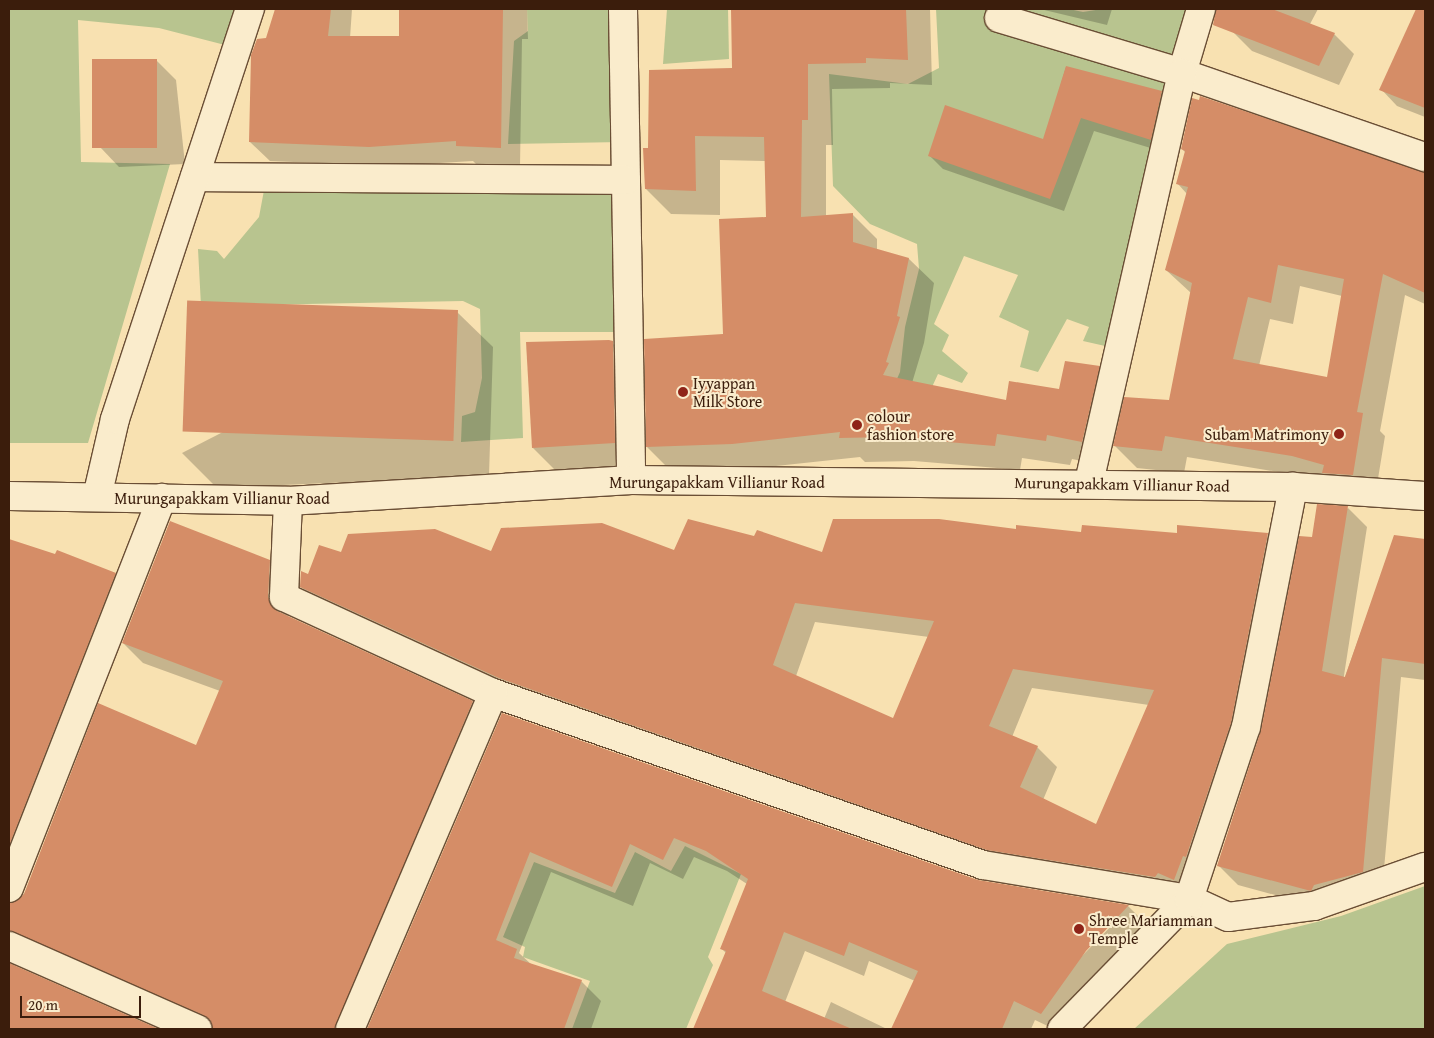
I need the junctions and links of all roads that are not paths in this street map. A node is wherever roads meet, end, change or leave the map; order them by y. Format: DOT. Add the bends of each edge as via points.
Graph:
graph roads {
  1 [pos="250,9"];
  2 [pos="624,9"];
  3 [pos="1201,9"];
  4 [pos="999,18"];
  5 [pos="1182,73"];
  6 [pos="1425,157"];
  7 [pos="195,176"];
  8 [pos="626,180"];
  9 [pos="631,480"];
  10 [pos="1089,483"];
  11 [pos="1292,487"];
  12 [pos="9,496"];
  13 [pos="1425,496"];
  14 [pos="98,497"];
  15 [pos="162,498"];
  16 [pos="288,501"];
  17 [pos="493,693"];
  18 [pos="1425,867"];
  19 [pos="9,888"];
  20 [pos="1189,899"];
  21 [pos="9,946"];
  22 [pos="197,1029"];
  23 [pos="350,1029"];
  24 [pos="1062,1029"];
  1 -- 7 [label="street"];
  2 -- 8 [label="street"];
  3 -- 5 [label="street"];
  4 -- 5 [label="street"];
  5 -- 6 [label="street"];
  5 -- 10 [label="street"];
  7 -- 8 [label="street"];
  7 -- 14 [label="street" via="115,420"];
  8 -- 9 [label="street"];
  9 -- 10 [label="street, Murungapakkam Villianur Road"];
  9 -- 16 [label="street, Murungapakkam Villianur Road"];
  10 -- 11 [label="street, Murungapakkam Villianur Road"];
  11 -- 13 [label="street, Murungapakkam Villianur Road"];
  11 -- 20 [label="street" via="1246,727"];
  12 -- 14 [label="street, Murungapakkam Villianur Road"];
  14 -- 15 [label="street, Murungapakkam Villianur Road"];
  15 -- 16 [label="street, Murungapakkam Villianur Road"];
  15 -- 19 [label="street"];
  16 -- 17 [label="street" via="284,597"];
  17 -- 20 [label="street" via="983,865"];
  17 -- 23 [label="street"];
  18 -- 20 [label="street" via="1314,906 1228,917"];
  20 -- 24 [label="street"];
  21 -- 22 [label="street"];
}
